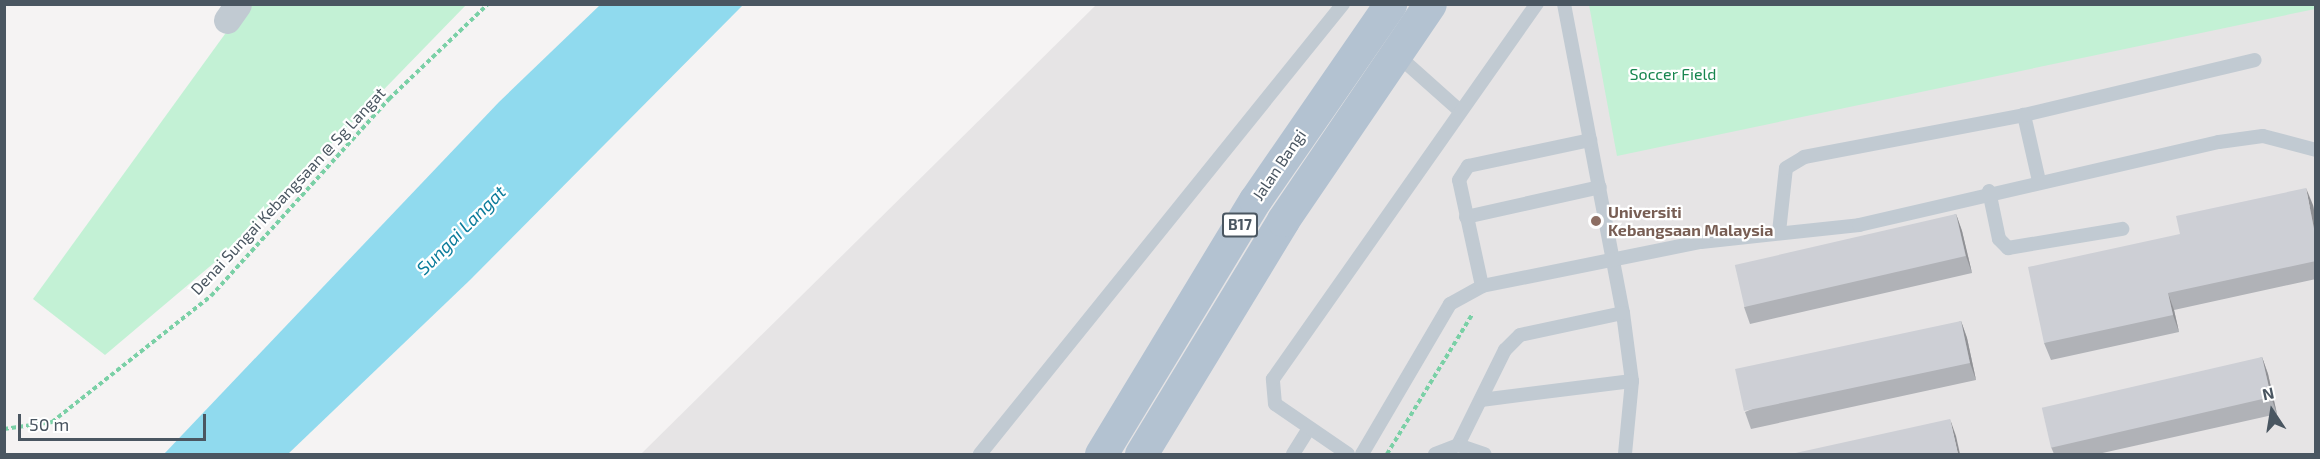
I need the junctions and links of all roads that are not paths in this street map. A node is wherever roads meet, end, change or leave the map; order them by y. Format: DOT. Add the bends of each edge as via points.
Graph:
graph roads {
  1 [pos="1343,4"];
  2 [pos="1390,4"];
  3 [pos="1430,4"];
  4 [pos="1537,4"];
  5 [pos="1564,4"];
  6 [pos="1394,52"];
  7 [pos="2255,60"];
  8 [pos="1460,111"];
  9 [pos="2024,115"];
  10 [pos="1590,140"];
  11 [pos="2316,150"];
  12 [pos="2039,181"];
  13 [pos="1600,187"];
  14 [pos="1989,191"];
  15 [pos="1466,218"];
  16 [pos="2122,228"];
  17 [pos="1779,232"];
  18 [pos="1614,259"];
  19 [pos="1482,286"];
  20 [pos="1623,312"];
  21 [pos="1632,381"];
  22 [pos="1480,400"];
  23 [pos="1308,430"];
  24 [pos="1458,445"];
  25 [pos="980,454"];
  26 [pos="1101,454"];
  27 [pos="1141,454"];
  28 [pos="1293,454"];
  29 [pos="1348,454"];
  30 [pos="1362,454"];
  31 [pos="1435,454"];
  32 [pos="1484,454"];
  33 [pos="1625,454"];
  1 -- 25 [label="lane"];
  2 -- 26 [label="main road, Jalan Bangi / B17" via="1255,200"];
  3 -- 6 [label="main road, Jalan Bangi / B17"];
  4 -- 8 [label="lane"];
  5 -- 10 [label="lane"];
  6 -- 8 [label="lane"];
  6 -- 27 [label="main road, Jalan Bangi / B17" via="1283,220"];
  7 -- 9 [label="lane"];
  8 -- 23 [label="lane" via="1273,379 1275,404"];
  9 -- 12 [label="lane"];
  9 -- 17 [label="lane" via="1804,157 1786,168"];
  10 -- 13 [label="lane"];
  10 -- 15 [label="lane" via="1468,166 1459,180"];
  11 -- 12 [label="lane" via="2263,136"];
  12 -- 14 [label="lane"];
  13 -- 15 [label="lane"];
  13 -- 18 [label="lane"];
  14 -- 16 [label="lane" via="1999,238 2008,248"];
  14 -- 17 [label="lane" via="1943,207 1859,225"];
  15 -- 19 [label="lane"];
  17 -- 18 [label="lane"];
  18 -- 19 [label="lane"];
  18 -- 20 [label="lane"];
  19 -- 30 [label="lane" via="1450,304"];
  20 -- 21 [label="lane"];
  20 -- 22 [label="lane" via="1520,335 1505,350"];
  21 -- 22 [label="lane"];
  21 -- 33 [label="lane"];
  22 -- 24 [label="lane"];
  23 -- 28 [label="lane"];
  23 -- 29 [label="lane"];
  24 -- 31 [label="lane"];
  24 -- 32 [label="lane"];
}
